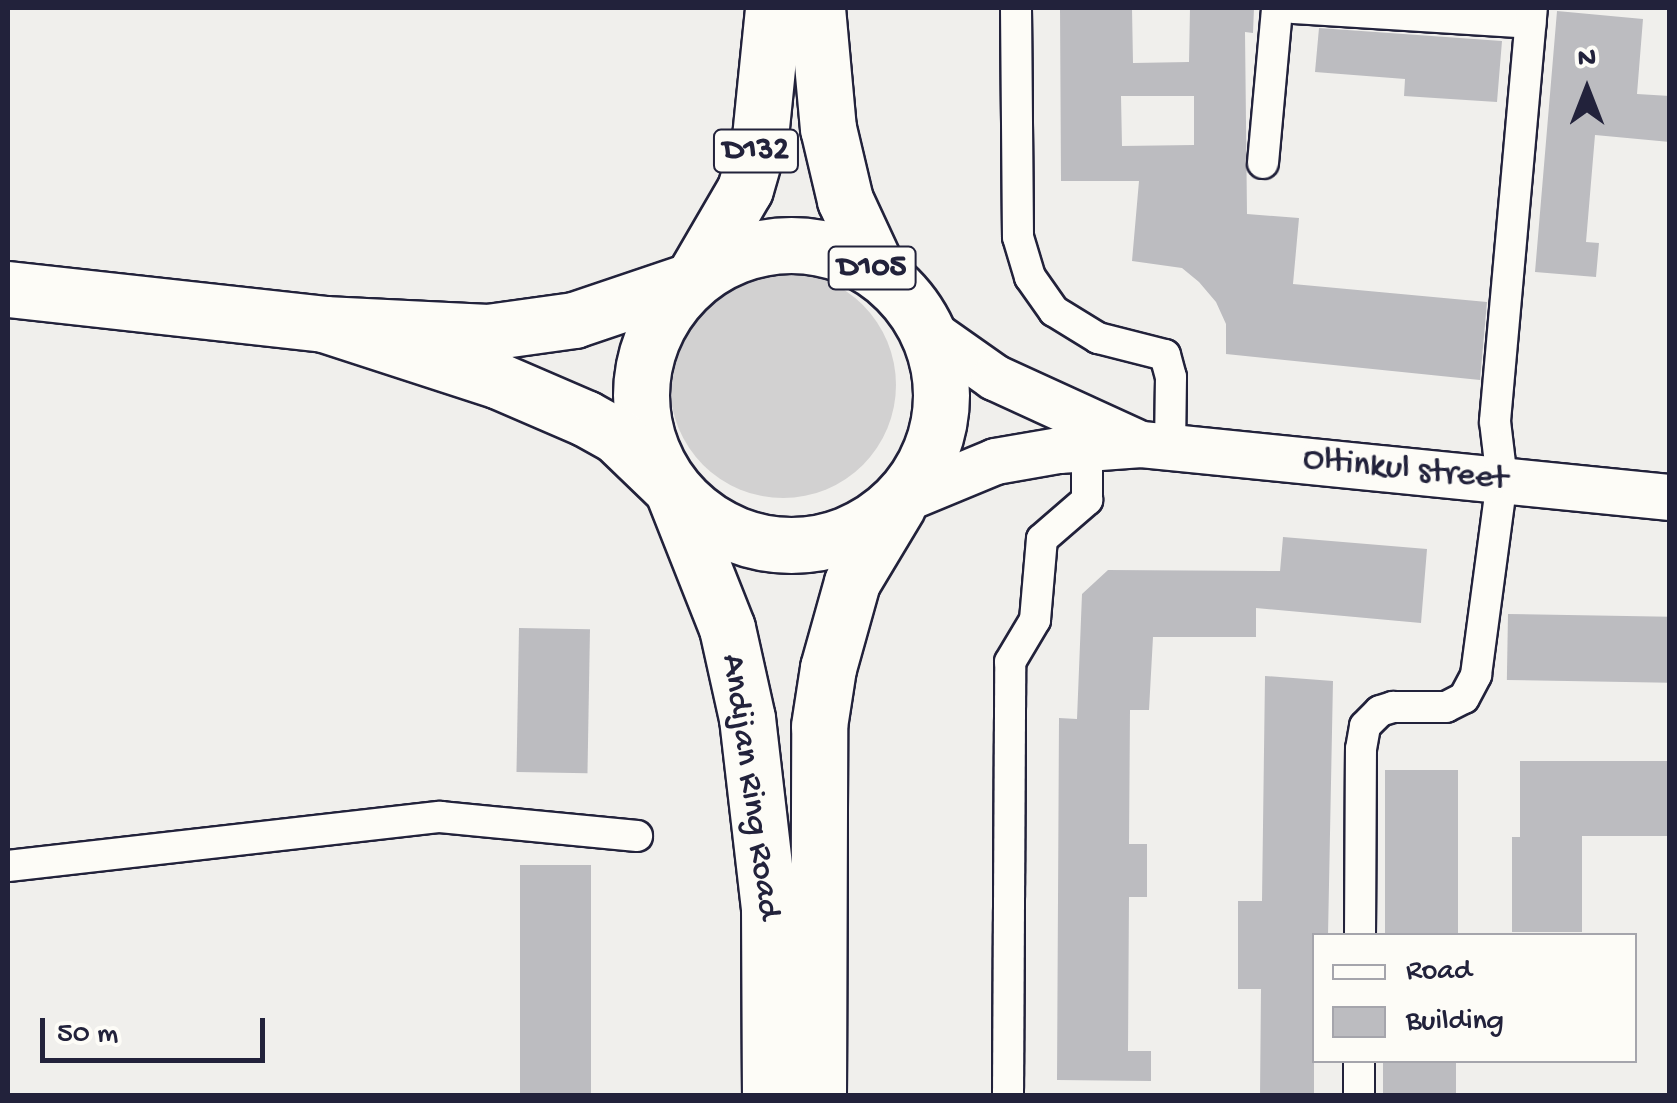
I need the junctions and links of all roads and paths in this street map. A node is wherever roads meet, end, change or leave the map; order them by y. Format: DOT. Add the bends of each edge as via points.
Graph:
graph roads {
  1 [pos="773,8"];
  2 [pos="816,8"];
  3 [pos="1016,8"];
  4 [pos="1277,8"];
  5 [pos="1293,8"];
  6 [pos="1532,15"];
  7 [pos="1263,163"];
  8 [pos="878,270"];
  9 [pos="692,280"];
  10 [pos="8,289"];
  11 [pos="324,324"];
  12 [pos="929,331"];
  13 [pos="1087,434"];
  14 [pos="1155,446"];
  15 [pos="1502,480"];
  16 [pos="672,489"];
  17 [pos="1670,497"];
  18 [pos="901,500"];
  19 [pos="637,836"];
  20 [pos="8,866"];
  21 [pos="1360,933"];
  22 [pos="1359,1063"];
  23 [pos="770,1096"];
  24 [pos="818,1096"];
  25 [pos="1008,1096"];
  26 [pos="1359,1096"];
  1 -- 9 [label="highway, D132" via="760,137 745,189"];
  2 -- 8 [label="highway, D132" via="832,146 846,200"];
  3 -- 14 [label="street" via="1018,238 1030,276 1054,310 1098,338 1165,355 1172,377"];
  4 -- 7 [label="street"];
  5 -- 6 [label="street"];
  6 -- 15 [label="street" via="1495,421"];
  8 -- 9 [label="highway, D105" via="833,250 783,244 735,254"];
  8 -- 12 [label="highway, D105" via="908,298"];
  9 -- 11 [label="highway, D105" via="574,320 488,332"];
  9 -- 16 [label="highway, D105" via="662,315 639,403 649,448"];
  10 -- 11 [label="highway, D105"];
  11 -- 16 [label="highway, D105" via="499,381 584,418 617,436"];
  12 -- 13 [label="main road, Oltinkul street"];
  12 -- 18 [label="highway, D105" via="942,375 941,420 927,464"];
  13 -- 14 [label="main road, Oltinkul street"];
  13 -- 18 [label="main road, Oltinkul street"];
  13 -- 25 [label="street" via="1087,500 1042,539 1036,620 1010,662"];
  14 -- 15 [label="main road, Oltinkul street"];
  15 -- 17 [label="main road, Oltinkul street"];
  15 -- 21 [label="street" via="1472,689 1446,707 1380,712 1365,726"];
  16 -- 18 [label="highway, D105" via="710,524 758,543 809,546 859,530"];
  16 -- 23 [label="highway, Andijan Ring Road / D105" via="727,628 747,718 769,907"];
  18 -- 24 [label="highway, Andijan Ring Road / D105" via="852,582 819,726"];
  19 -- 20 [label="street" via="440,817"];
  22 -- 26 [label="street"];
}
